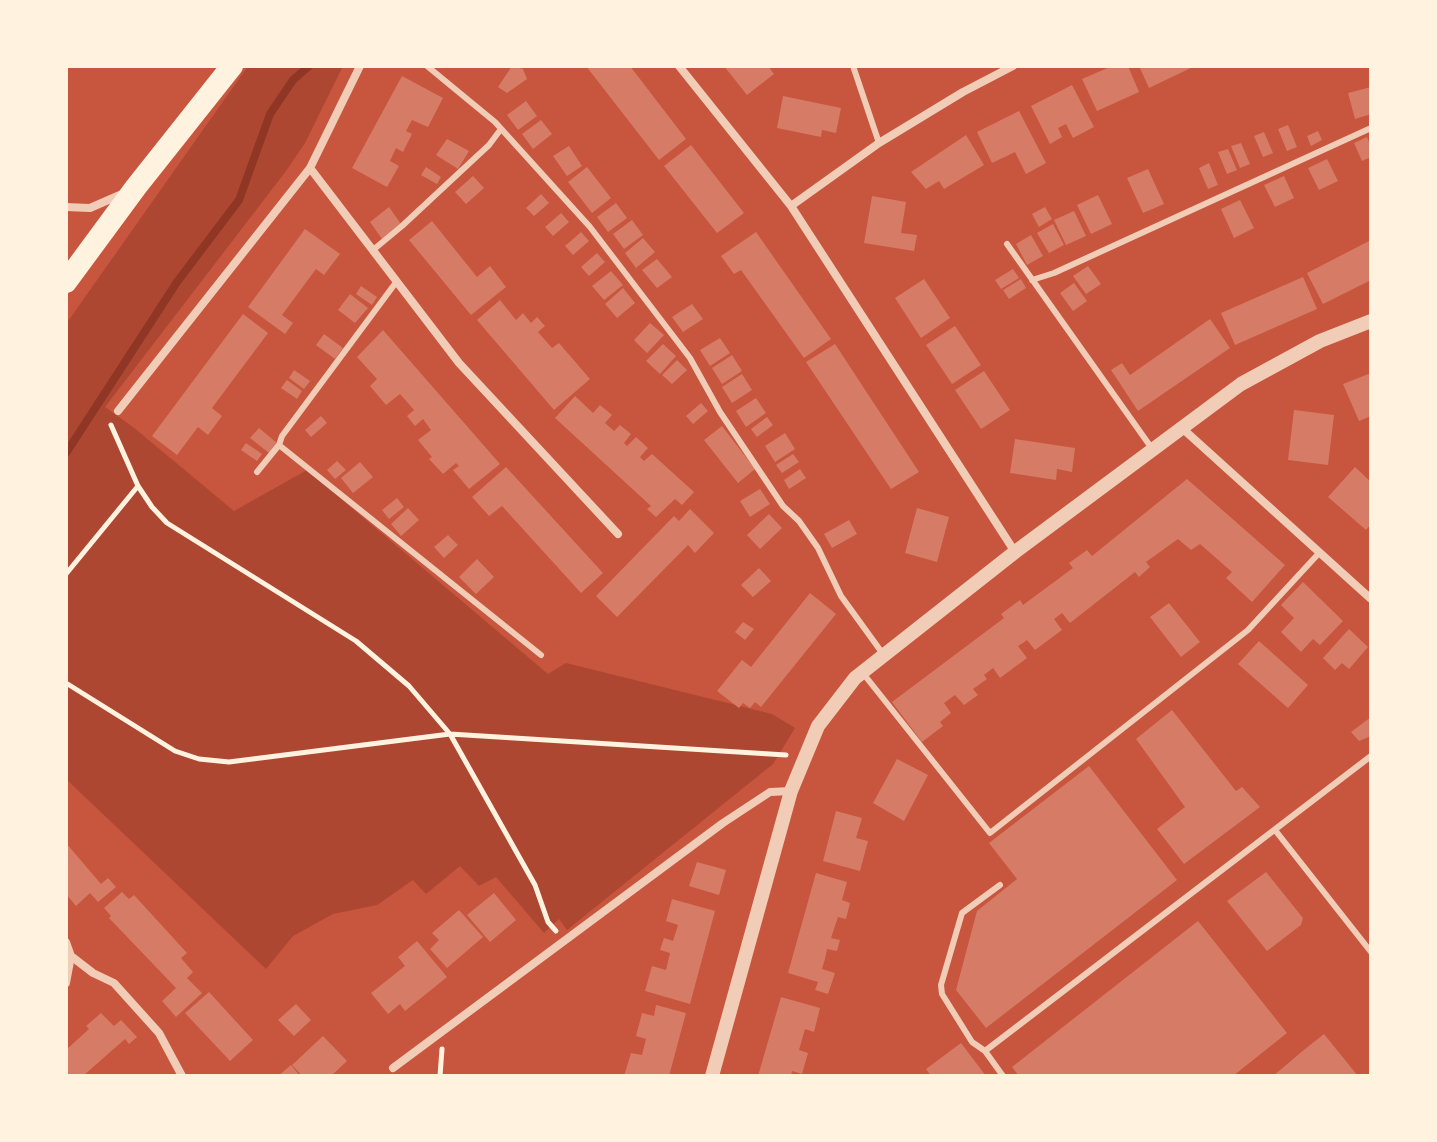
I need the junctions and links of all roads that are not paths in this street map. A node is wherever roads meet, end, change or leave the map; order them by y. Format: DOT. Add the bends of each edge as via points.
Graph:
graph roads {
  1 [pos="232,66"];
  2 [pos="360,66"];
  3 [pos="427,66"];
  4 [pos="679,66"];
  5 [pos="853,66"];
  6 [pos="1013,66"];
  7 [pos="1371,128"];
  8 [pos="501,129"];
  9 [pos="879,143"];
  10 [pos="310,168"];
  11 [pos="136,187"];
  12 [pos="791,206"];
  13 [pos="66,207"];
  14 [pos="1007,244"];
  15 [pos="373,250"];
  16 [pos="69,269"];
  17 [pos="1032,280"];
  18 [pos="397,281"];
  19 [pos="1371,321"];
  20 [pos="120,409"];
  21 [pos="1183,429"];
  22 [pos="279,445"];
  23 [pos="1153,451"];
  24 [pos="257,472"];
  25 [pos="618,534"];
  26 [pos="1015,552"];
  27 [pos="1320,552"];
  28 [pos="1371,599"];
  29 [pos="883,654"];
  30 [pos="541,655"];
  31 [pos="862,672"];
  32 [pos="1371,756"];
  33 [pos="791,791"];
  34 [pos="1275,830"];
  35 [pos="1000,885"];
  36 [pos="66,942"];
  37 [pos="1371,952"];
  38 [pos="71,956"];
  39 [pos="66,983"];
  40 [pos="985,1051"];
  41 [pos="393,1068"];
  42 [pos="182,1076"];
  43 [pos="712,1076"];
  44 [pos="1003,1076"];
  1 -- 11 [label="highway"];
  2 -- 10 [label="street"];
  3 -- 8 [label="lane"];
  4 -- 12 [label="street"];
  5 -- 9 [label="lane"];
  6 -- 9 [label="street"];
  7 -- 17 [label="lane"];
  8 -- 15 [label="lane"];
  8 -- 29 [label="lane" via="590,227 690,358 720,412 818,548 841,596"];
  9 -- 12 [label="street"];
  10 -- 15 [label="street"];
  10 -- 20 [label="street"];
  11 -- 13 [label="street" via="90,208"];
  11 -- 16 [label="highway"];
  12 -- 26 [label="street"];
  14 -- 17 [label="lane"];
  15 -- 18 [label="street"];
  17 -- 23 [label="lane"];
  18 -- 22 [label="lane"];
  18 -- 25 [label="street" via="459,363"];
  19 -- 21 [label="street" via="1320,341 1241,384"];
  21 -- 23 [label="street"];
  21 -- 27 [label="street"];
  22 -- 24 [label="lane"];
  22 -- 30 [label="lane"];
  23 -- 26 [label="street"];
  26 -- 29 [label="street"];
  27 -- 28 [label="street"];
  27 -- 31 [label="lane" via="1248,630 990,833"];
  29 -- 31 [label="street"];
  31 -- 33 [label="street" via="818,726"];
  32 -- 34 [label="lane"];
  33 -- 41 [label="street" via="770,792 723,823"];
  33 -- 43 [label="street"];
  34 -- 37 [label="lane"];
  34 -- 40 [label="lane"];
  35 -- 40 [label="lane" via="962,913 941,985 972,1042"];
  36 -- 38 [label="street"];
  38 -- 39 [label="street"];
  38 -- 42 [label="street" via="114,983 159,1033"];
  40 -- 44 [label="lane"];
}
